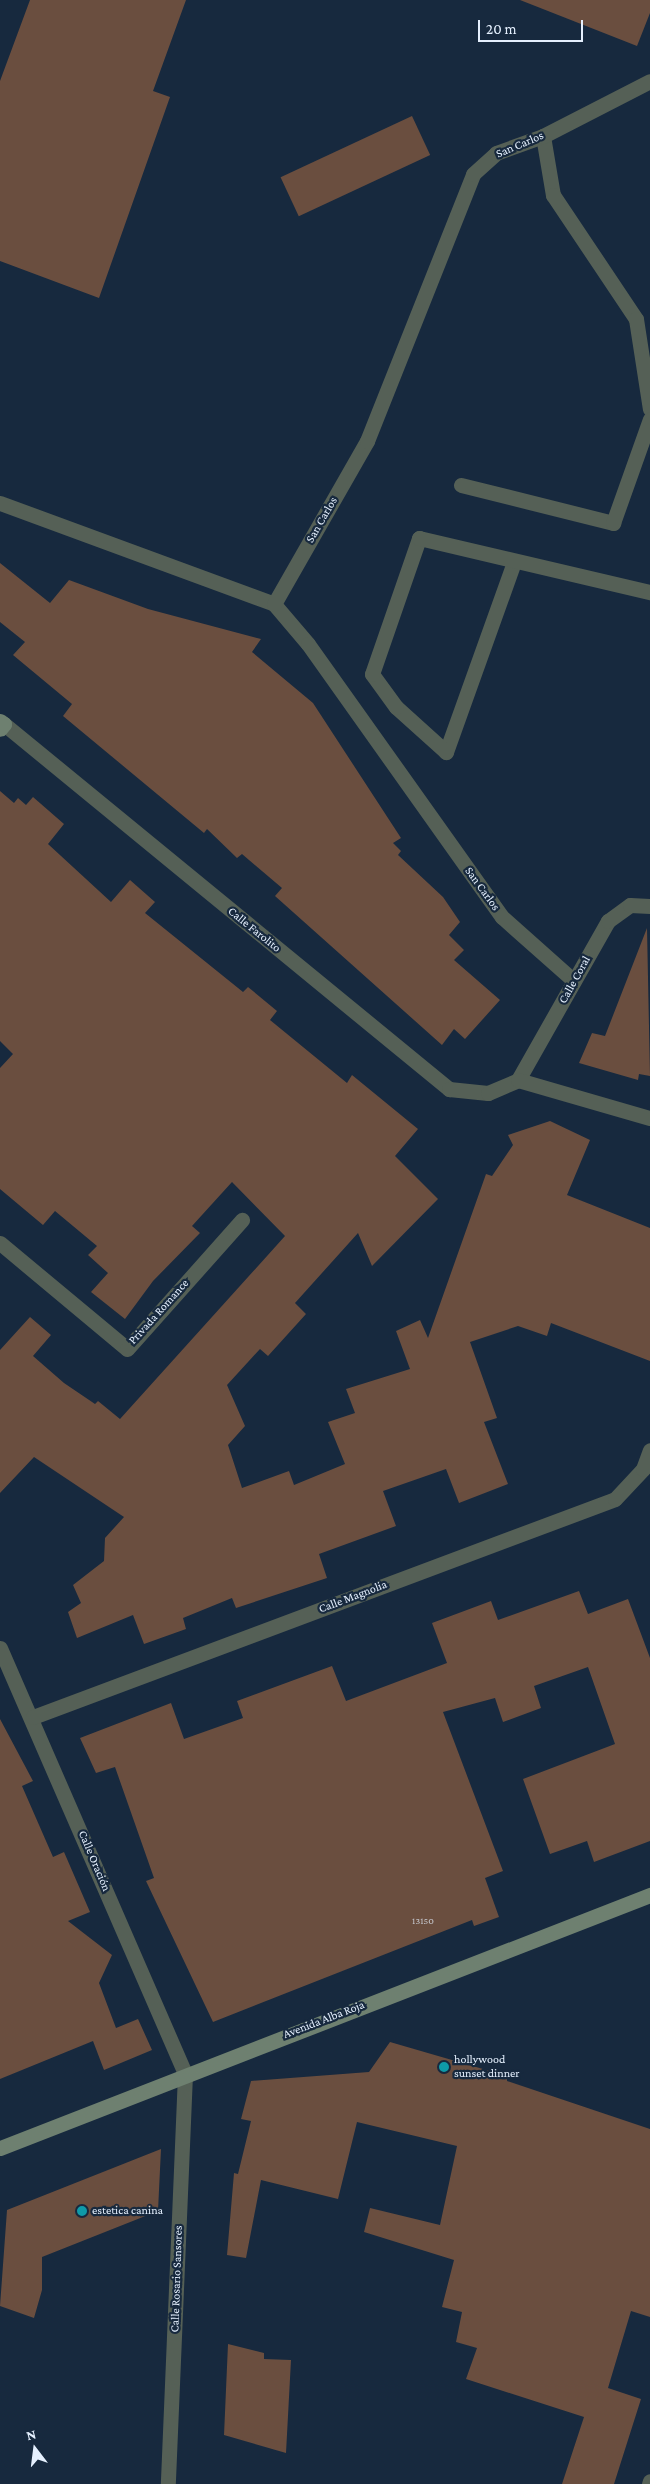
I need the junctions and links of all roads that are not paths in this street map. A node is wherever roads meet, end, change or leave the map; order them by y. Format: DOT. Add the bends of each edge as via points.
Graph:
graph roads {
  1 [pos="650,81"];
  2 [pos="543,136"];
  3 [pos="650,409"];
  4 [pos="650,419"];
  5 [pos="461,486"];
  6 [pos="0,503"];
  7 [pos="514,562"];
  8 [pos="650,592"];
  9 [pos="274,604"];
  10 [pos="1,725"];
  11 [pos="650,906"];
  12 [pos="574,981"];
  13 [pos="518,1080"];
  14 [pos="650,1118"];
  15 [pos="242,1220"];
  16 [pos="0,1243"];
  17 [pos="650,1450"];
  18 [pos="0,1648"];
  19 [pos="33,1717"];
  20 [pos="650,1895"];
  21 [pos="185,2074"];
  22 [pos="0,2148"];
  23 [pos="168,2484"];
  1 -- 2 [label="street, San Carlos"];
  2 -- 3 [label="street" via="554,195 636,319"];
  2 -- 9 [label="street, San Carlos" via="496,153 473,174 367,441"];
  4 -- 5 [label="street" via="612,523"];
  6 -- 9 [label="street"];
  7 -- 7 [label="street" via="419,538 372,674 396,707 446,752"];
  7 -- 8 [label="street"];
  9 -- 12 [label="street, San Carlos" via="308,644 502,916"];
  10 -- 13 [label="street, Calle Farolito" via="448,1088 488,1093"];
  11 -- 12 [label="street, Calle Coral" via="630,905 608,921"];
  12 -- 13 [label="street, Calle Coral"];
  13 -- 14 [label="street"];
  15 -- 16 [label="street, Privada Romance" via="127,1349"];
  17 -- 19 [label="street, Calle Magnolia" via="643,1469 615,1499"];
  18 -- 19 [label="street, Calle Oración"];
  19 -- 21 [label="street, Calle Oración"];
  20 -- 21 [label="main road, Avenida Alba Roja"];
  21 -- 22 [label="main road, Avenida Alba Roja"];
  21 -- 23 [label="street, Calle Rosario Sansores"];
}
